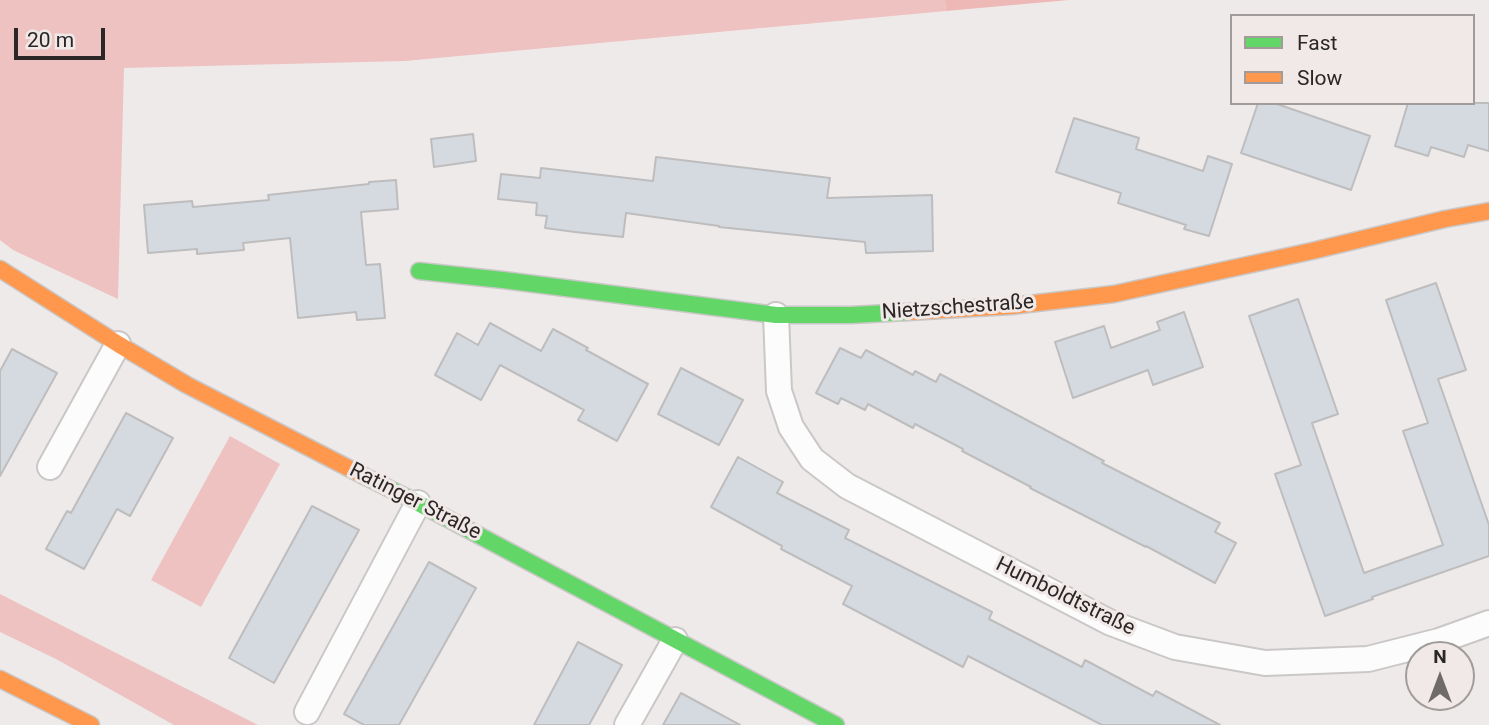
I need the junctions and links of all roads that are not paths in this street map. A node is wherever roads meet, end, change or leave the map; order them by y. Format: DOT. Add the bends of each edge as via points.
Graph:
graph roads {
  1 [pos="1489,211"];
  2 [pos="0,269"];
  3 [pos="419,271"];
  4 [pos="776,315"];
  5 [pos="118,344"];
  6 [pos="50,467"];
  7 [pos="418,503"];
  8 [pos="1489,623"];
  9 [pos="675,640"];
  10 [pos="0,679"];
  11 [pos="307,712"];
  12 [pos="91,725"];
  13 [pos="627,725"];
  14 [pos="836,725"];
  1 -- 4 [label="street, Nietzschestraße" via="1114,294 1011,306"];
  2 -- 5 [label="street, Ratinger Straße"];
  3 -- 4 [label="street, Nietzschestraße"];
  4 -- 8 [label="street, Humboldtstraße" via="779,391 791,427 812,459 847,486 1111,623 1175,647 1265,663 1368,659"];
  5 -- 6 [label="street"];
  5 -- 7 [label="street, Ratinger Straße" via="260,424"];
  7 -- 9 [label="street, Ratinger Straße"];
  7 -- 11 [label="street"];
  9 -- 13 [label="street"];
  9 -- 14 [label="street, Ratinger Straße"];
  10 -- 12 [label="street"];
}
